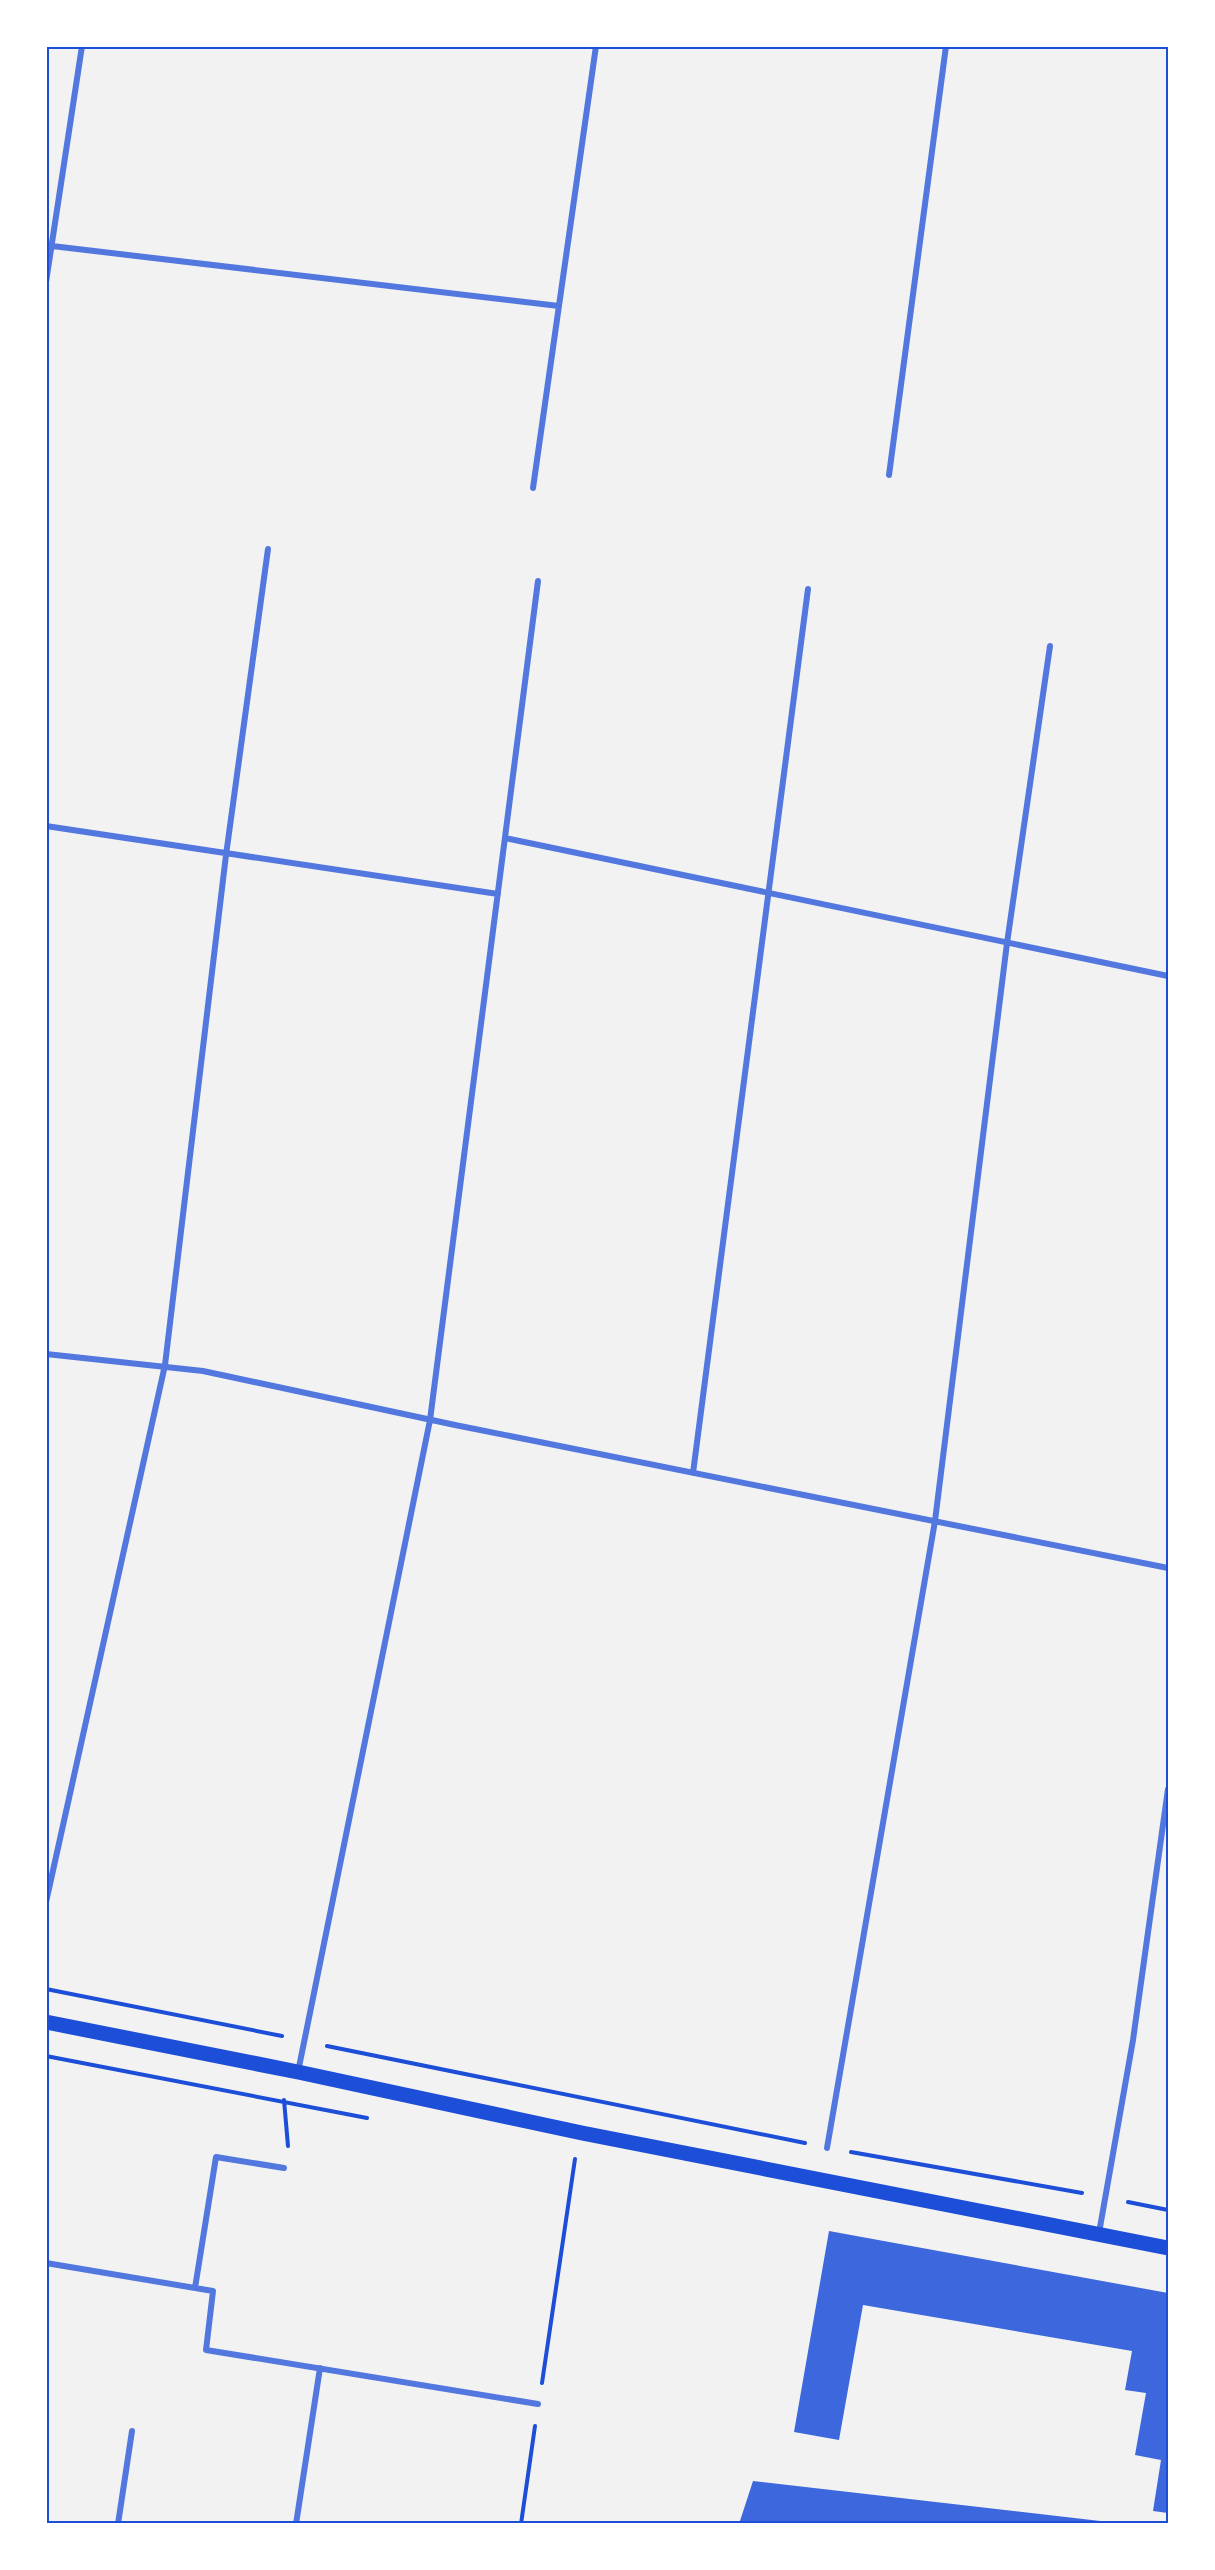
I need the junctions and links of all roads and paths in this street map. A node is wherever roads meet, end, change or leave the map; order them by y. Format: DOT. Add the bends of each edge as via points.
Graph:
graph roads {
  1 [pos="82,46"];
  2 [pos="596,46"];
  3 [pos="946,46"];
  4 [pos="52,246"];
  5 [pos="46,282"];
  6 [pos="559,306"];
  7 [pos="889,476"];
  8 [pos="532,488"];
  9 [pos="268,549"];
  10 [pos="538,581"];
  11 [pos="808,589"];
  12 [pos="1050,646"];
  13 [pos="46,826"];
  14 [pos="505,838"];
  15 [pos="226,855"];
  16 [pos="767,892"];
  17 [pos="498,894"];
  18 [pos="1007,943"];
  19 [pos="1168,976"];
  20 [pos="46,1354"];
  21 [pos="165,1365"];
  22 [pos="430,1420"];
  23 [pos="693,1473"];
  24 [pos="935,1521"];
  25 [pos="1168,1568"];
  26 [pos="1168,1789"];
  27 [pos="46,1902"];
  28 [pos="46,1989"];
  29 [pos="46,2022"];
  30 [pos="303,2041"];
  31 [pos="298,2072"];
  32 [pos="582,2133"];
  33 [pos="827,2148"];
  34 [pos="284,2168"];
  35 [pos="1106,2198"];
  36 [pos="1168,2210"];
  37 [pos="1098,2234"];
  38 [pos="1168,2248"];
  39 [pos="46,2263"];
  40 [pos="195,2288"];
  41 [pos="320,2368"];
  42 [pos="538,2404"];
  43 [pos="132,2431"];
  44 [pos="118,2523"];
  45 [pos="296,2523"];
  46 [pos="520,2523"];
  1 -- 4 [label="street"];
  2 -- 6 [label="street"];
  3 -- 7 [label="street"];
  4 -- 5 [label="street"];
  4 -- 6 [label="street"];
  6 -- 8 [label="street"];
  9 -- 15 [label="street"];
  10 -- 14 [label="street"];
  11 -- 16 [label="street"];
  12 -- 18 [label="street"];
  13 -- 15 [label="street"];
  14 -- 16 [label="street"];
  14 -- 17 [label="street"];
  15 -- 17 [label="street"];
  15 -- 21 [label="street"];
  16 -- 18 [label="street"];
  16 -- 23 [label="street"];
  17 -- 22 [label="street"];
  18 -- 19 [label="street"];
  18 -- 24 [label="street"];
  20 -- 21 [label="street"];
  21 -- 22 [label="street"];
  21 -- 27 [label="street"];
  22 -- 23 [label="street"];
  22 -- 30 [label="street"];
  23 -- 24 [label="street"];
  24 -- 25 [label="street"];
  24 -- 33 [label="street"];
  26 -- 35 [label="street" via="1133,2040"];
  28 -- 30 [label="path"];
  29 -- 31 [label="main road"];
  30 -- 31 [label="street"];
  30 -- 33 [label="path"];
  31 -- 32 [label="main road"];
  31 -- 34 [label="path" via="283,2102 289,2142"];
  32 -- 37 [label="main road"];
  32 -- 42 [label="path"];
  33 -- 35 [label="path"];
  34 -- 40 [label="street" via="216,2157"];
  35 -- 36 [label="path"];
  35 -- 37 [label="street"];
  37 -- 38 [label="main road"];
  39 -- 40 [label="street"];
  40 -- 41 [label="street" via="213,2291 206,2350"];
  41 -- 42 [label="street"];
  41 -- 45 [label="street"];
  42 -- 46 [label="path"];
  43 -- 44 [label="street"];
}
